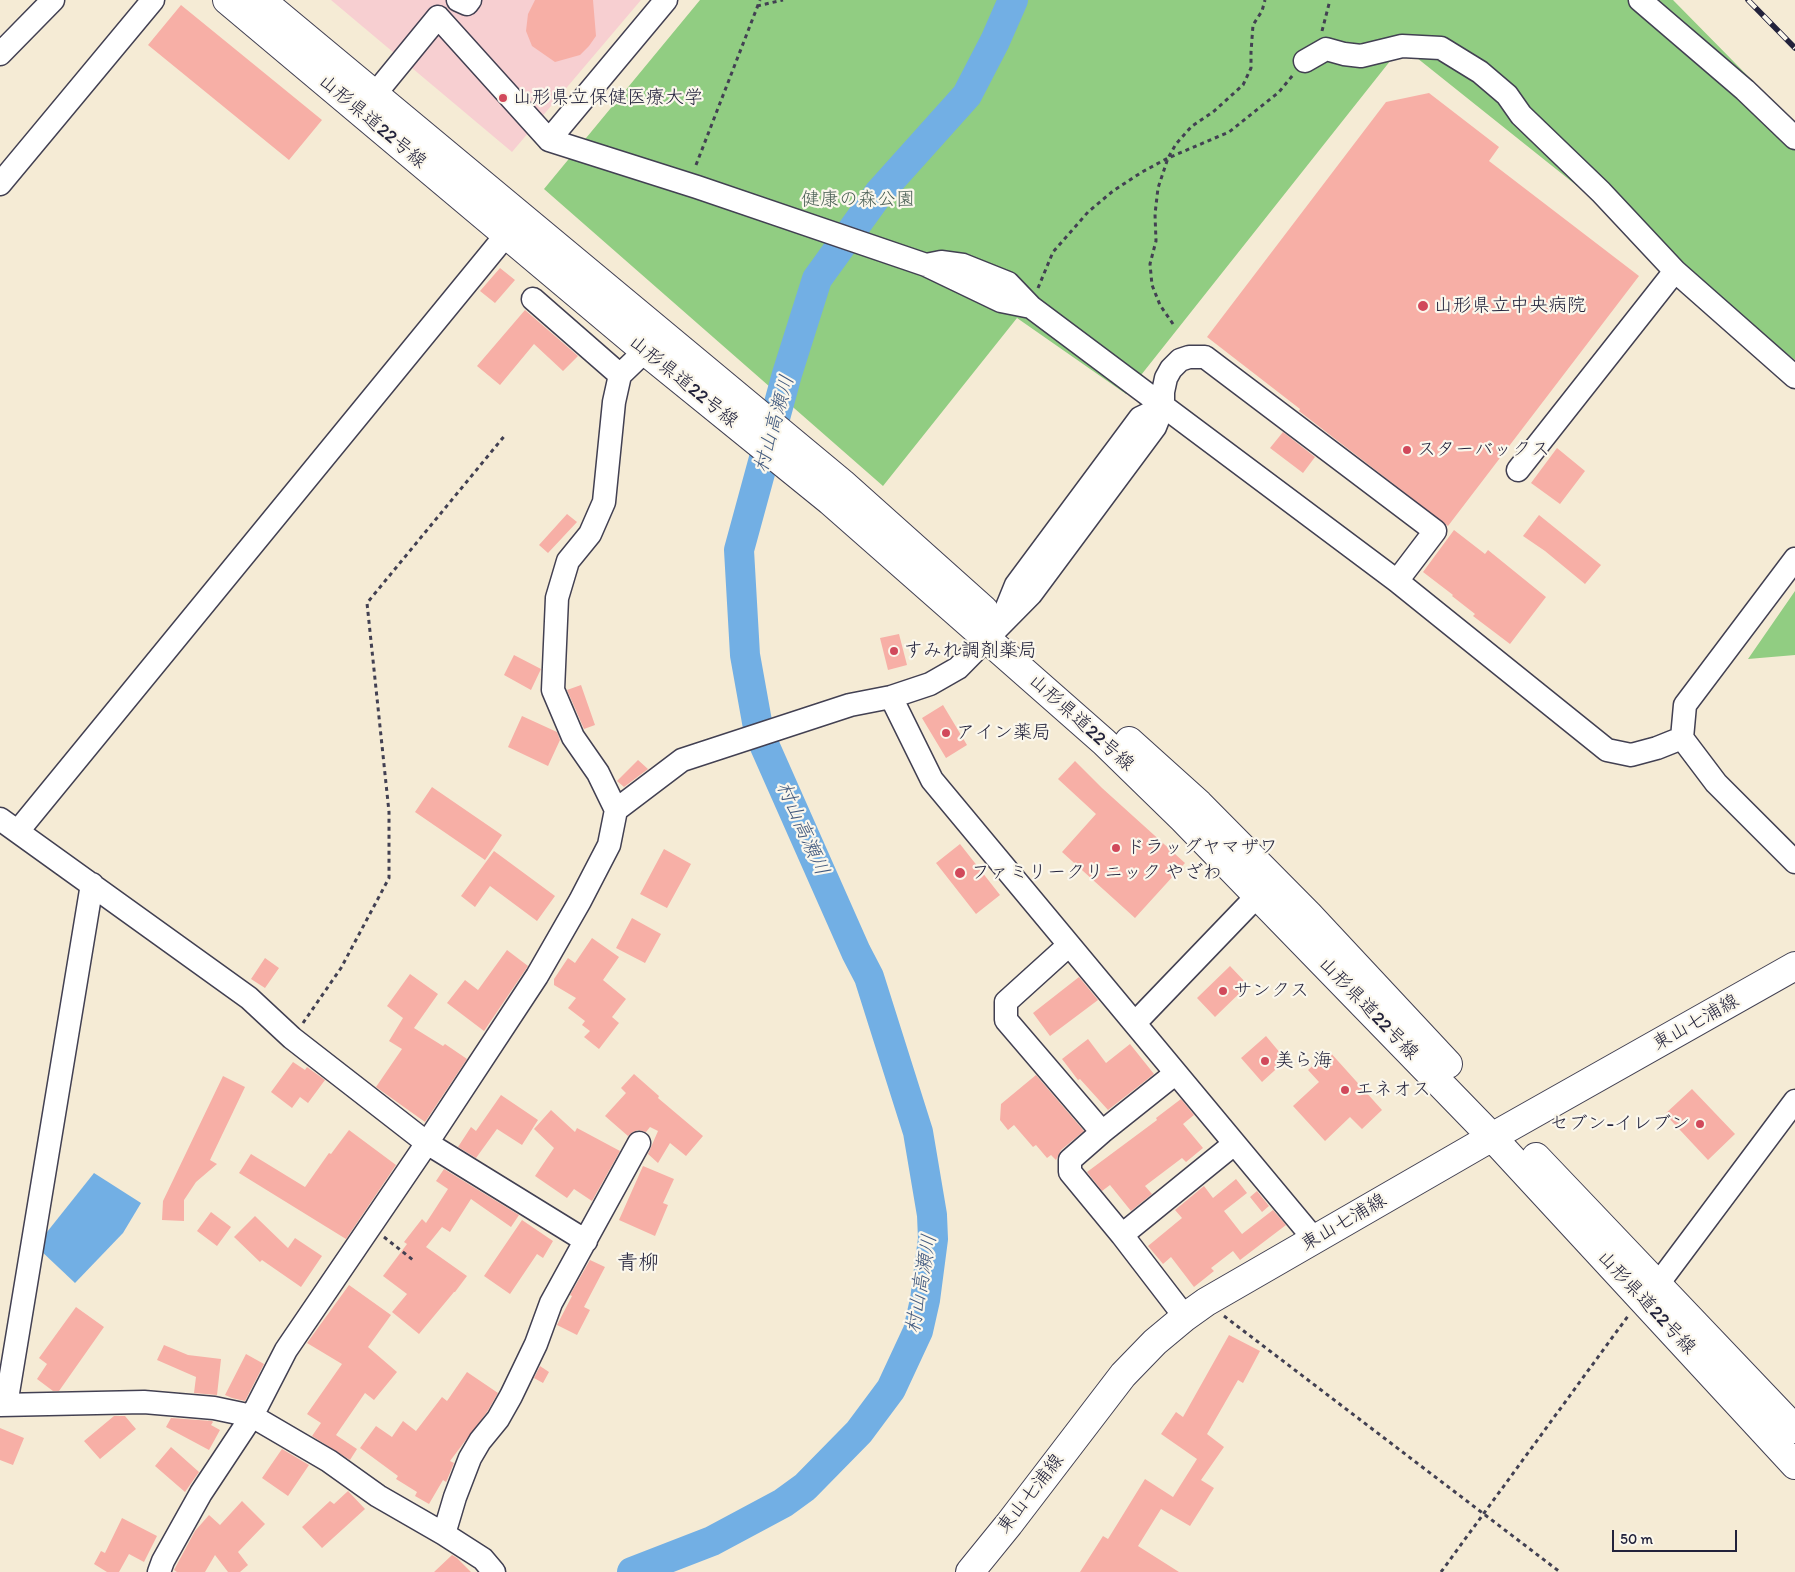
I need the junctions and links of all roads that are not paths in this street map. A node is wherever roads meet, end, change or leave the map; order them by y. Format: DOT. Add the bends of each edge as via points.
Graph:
graph roads {
  1 [pos="53,0"];
  2 [pos="154,0"];
  3 [pos="227,0"];
  4 [pos="260,0"];
  5 [pos="458,0"];
  6 [pos="470,0"];
  7 [pos="666,0"];
  8 [pos="1640,0"];
  9 [pos="439,8"];
  10 [pos="0,54"];
  11 [pos="1305,61"];
  12 [pos="375,94"];
  13 [pos="1795,138"];
  14 [pos="549,140"];
  15 [pos="0,184"];
  16 [pos="506,235"];
  17 [pos="1675,270"];
  18 [pos="533,299"];
  19 [pos="644,351"];
  20 [pos="620,375"];
  21 [pos="1795,377"];
  22 [pos="1163,407"];
  23 [pos="1518,470"];
  24 [pos="836,492"];
  25 [pos="1795,559"];
  26 [pos="1397,581"];
  27 [pos="994,632"];
  28 [pos="891,697"];
  29 [pos="1682,738"];
  30 [pos="616,810"];
  31 [pos="9,825"];
  32 [pos="1795,862"];
  33 [pos="92,884"];
  34 [pos="1258,895"];
  35 [pos="1069,945"];
  36 [pos="1795,966"];
  37 [pos="1135,1023"];
  38 [pos="1176,1073"];
  39 [pos="1795,1101"];
  40 [pos="1102,1132"];
  41 [pos="1500,1133"];
  42 [pos="427,1143"];
  43 [pos="639,1143"];
  44 [pos="1234,1144"];
  45 [pos="1122,1236"];
  46 [pos="1315,1240"];
  47 [pos="586,1241"];
  48 [pos="1650,1291"];
  49 [pos="1196,1309"];
  50 [pos="3,1405"];
  51 [pos="252,1416"];
  52 [pos="1795,1430"];
  53 [pos="1795,1465"];
  54 [pos="444,1534"];
  55 [pos="159,1572"];
  56 [pos="494,1572"];
  57 [pos="970,1572"];
  1 -- 10 [label="street"];
  2 -- 15 [label="street"];
  3 -- 16 [label="main road, 山形県道22号線"];
  4 -- 12 [label="main road, 山形県道22号線"];
  5 -- 6 [label="street" via="467,4"];
  7 -- 14 [label="street"];
  8 -- 13 [label="street" via="1745,90"];
  9 -- 12 [label="street"];
  9 -- 14 [label="street"];
  11 -- 17 [label="street" via="1326,49 1360,56 1402,46 1441,48 1480,72 1507,95 1522,115"];
  12 -- 24 [label="main road, 山形県道22号線" via="710,373"];
  14 -- 22 [label="street" via="926,265 1001,301 1031,307"];
  16 -- 19 [label="main road, 山形県道22号線"];
  16 -- 31 [label="street"];
  17 -- 21 [label="street"];
  17 -- 23 [label="street"];
  18 -- 20 [label="street"];
  19 -- 20 [label="street"];
  19 -- 24 [label="main road, 山形県道22号線"];
  20 -- 30 [label="street" via="614,402 604,502 590,534 568,560 557,598 553,690 572,737 598,773"];
  22 -- 26 [label="street"];
  22 -- 26 [label="street" via="1166,378 1171,369 1180,360 1205,357 1435,531"];
  22 -- 27 [label="street" via="1140,418 1016,585"];
  24 -- 27 [label="main road, 山形県道22号線"];
  25 -- 29 [label="street" via="1685,706"];
  26 -- 29 [label="street" via="1606,750 1631,755"];
  27 -- 28 [label="street" via="958,668 930,684"];
  27 -- 34 [label="main road, 山形県道22号線"];
  27 -- 41 [label="main road, 山形県道22号線" via="1199,804 1308,914"];
  28 -- 30 [label="street" via="850,705 682,760"];
  28 -- 35 [label="street" via="932,780"];
  29 -- 32 [label="street" via="1716,783"];
  30 -- 42 [label="street" via="609,845 580,901 536,976"];
  31 -- 33 [label="street"];
  33 -- 42 [label="street" via="248,998 292,1038"];
  33 -- 50 [label="street"];
  34 -- 37 [label="street"];
  34 -- 41 [label="main road, 山形県道22号線"];
  35 -- 37 [label="street"];
  35 -- 40 [label="street" via="1006,1002 1006,1020"];
  36 -- 41 [label="main road, 東山七浦線"];
  37 -- 38 [label="street"];
  38 -- 40 [label="street"];
  38 -- 44 [label="street"];
  39 -- 48 [label="street"];
  40 -- 45 [label="street" via="1070,1160 1070,1172"];
  41 -- 46 [label="main road, 東山七浦線"];
  41 -- 48 [label="main road, 山形県道22号線"];
  42 -- 47 [label="street"];
  42 -- 51 [label="street" via="286,1350"];
  43 -- 47 [label="street"];
  44 -- 45 [label="street"];
  44 -- 46 [label="street"];
  45 -- 49 [label="street"];
  46 -- 49 [label="main road, 東山七浦線"];
  47 -- 54 [label="street" via="551,1303 511,1396 470,1458"];
  48 -- 52 [label="main road, 山形県道22号線"];
  48 -- 53 [label="main road, 山形県道22号線"];
  49 -- 57 [label="main road, 東山七浦線" via="1155,1342 1123,1375"];
  50 -- 51 [label="street" via="144,1402 214,1408"];
  51 -- 54 [label="street"];
  51 -- 55 [label="street" via="201,1493 162,1561"];
  54 -- 56 [label="street" via="483,1559"];
}
